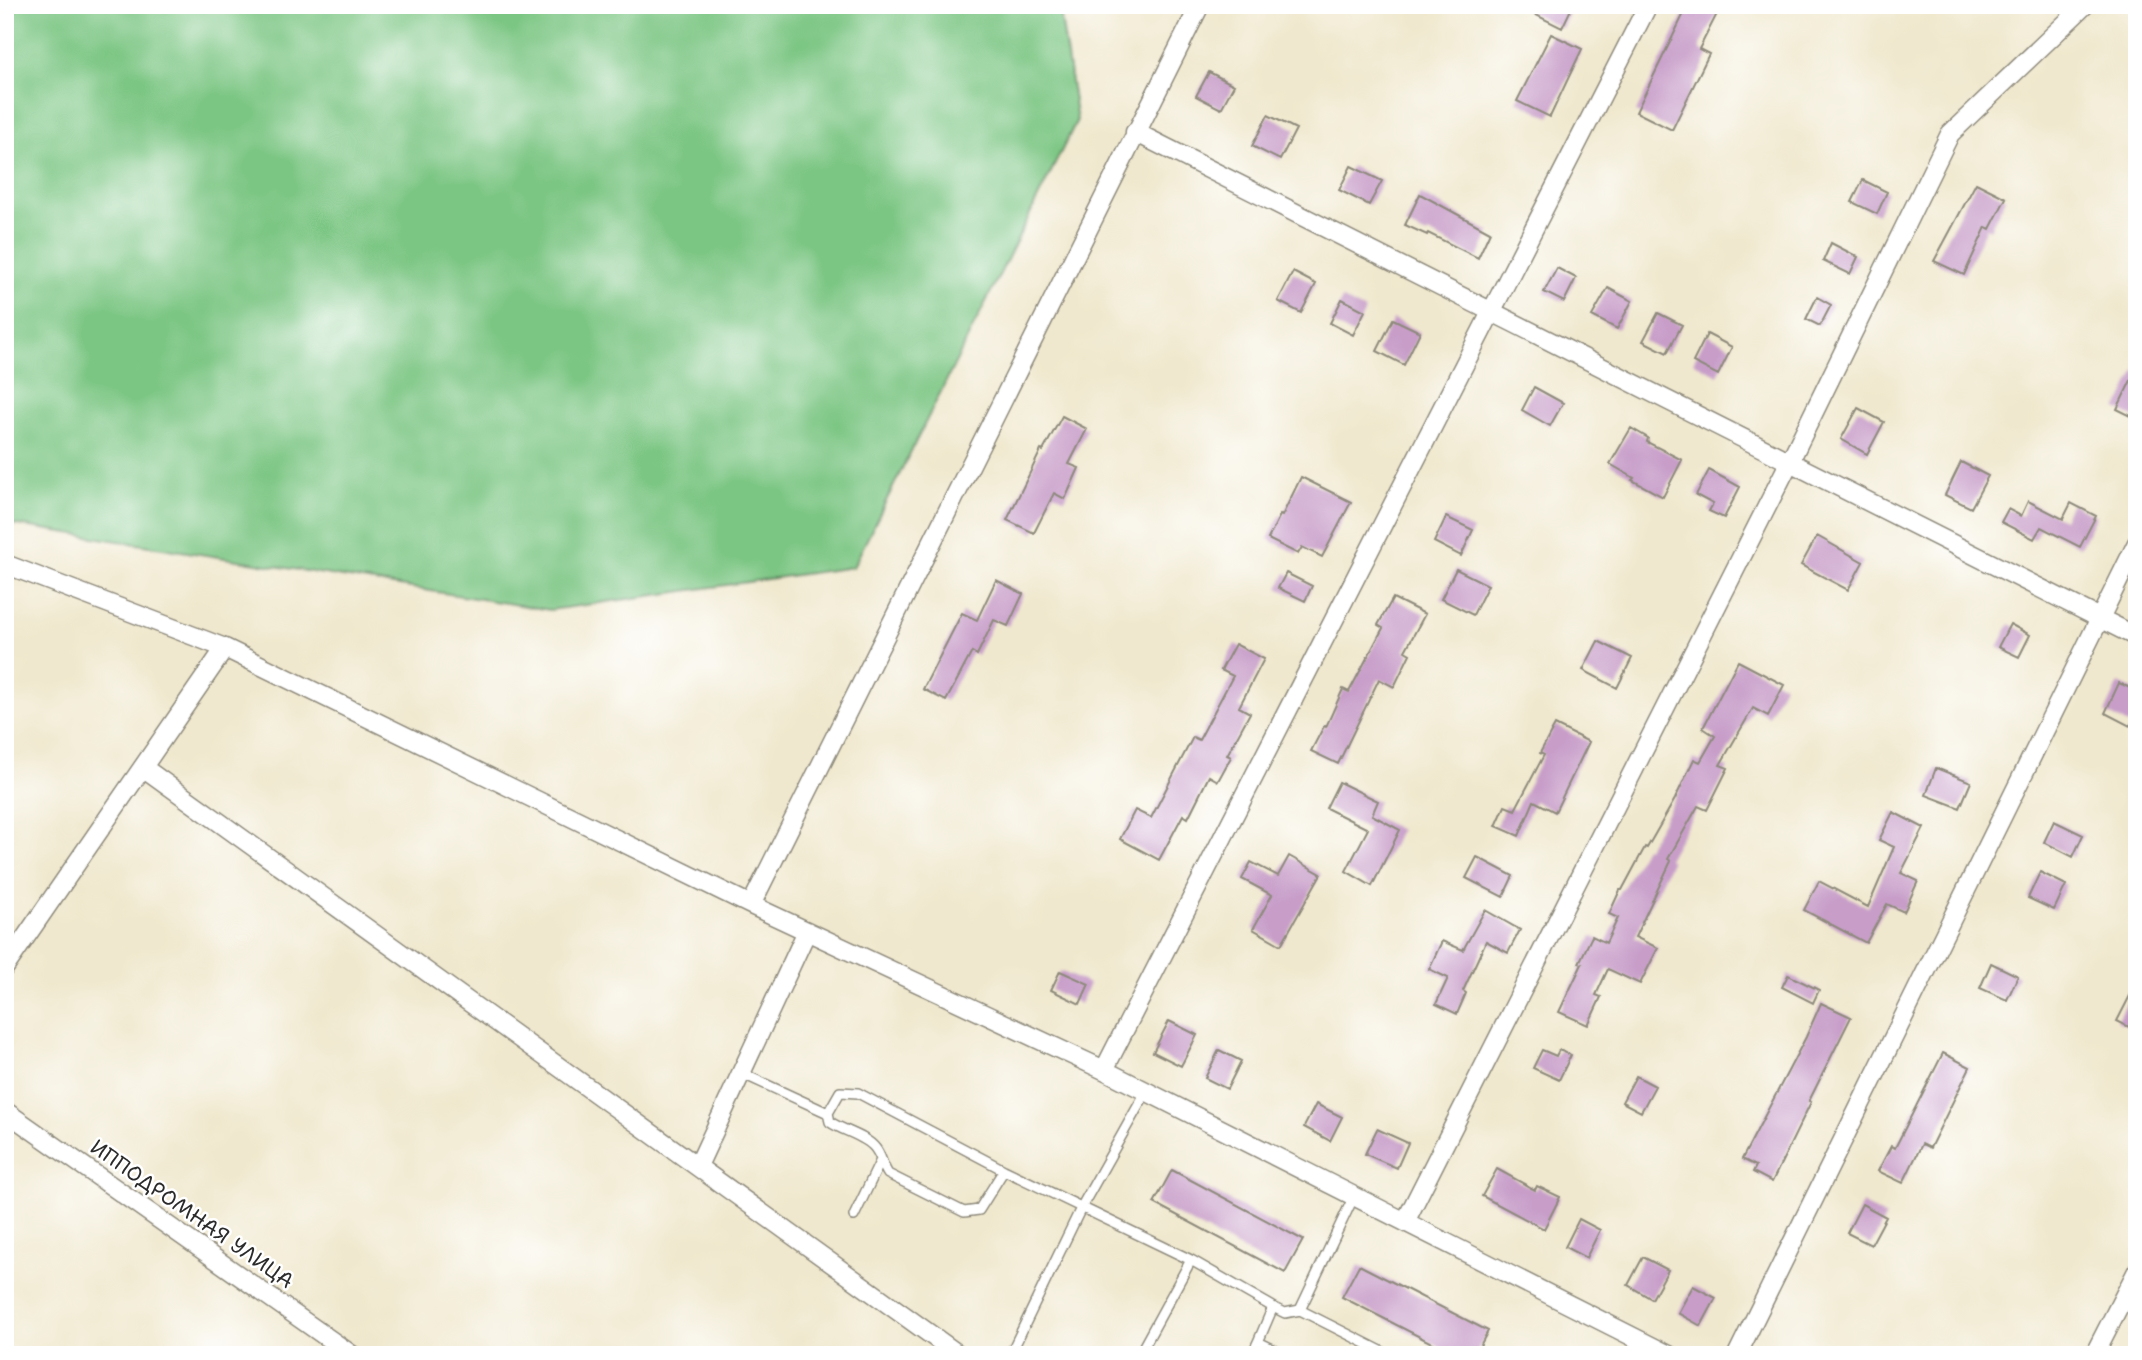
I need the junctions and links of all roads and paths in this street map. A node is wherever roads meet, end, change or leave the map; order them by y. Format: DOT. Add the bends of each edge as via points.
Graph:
graph roads {
  1 [pos="1200,5"];
  2 [pos="1648,5"];
  3 [pos="2085,5"];
  4 [pos="1135,132"];
  5 [pos="1492,311"];
  6 [pos="1790,461"];
  7 [pos="2137,543"];
  8 [pos="5,565"];
  9 [pos="2098,618"];
  10 [pos="2137,637"];
  11 [pos="225,648"];
  12 [pos="144,768"];
  13 [pos="751,905"];
  14 [pos="807,931"];
  15 [pos="5,967"];
  16 [pos="1104,1070"];
  17 [pos="741,1073"];
  18 [pos="1146,1092"];
  19 [pos="5,1111"];
  20 [pos="828,1113"];
  21 [pos="880,1162"];
  22 [pos="698,1166"];
  23 [pos="1004,1170"];
  24 [pos="1354,1196"];
  25 [pos="1082,1206"];
  26 [pos="854,1216"];
  27 [pos="1405,1222"];
  28 [pos="1191,1260"];
  29 [pos="2137,1271"];
  30 [pos="1273,1307"];
  31 [pos="1300,1310"];
  32 [pos="1258,1342"];
  33 [pos="1369,1351"];
  34 [pos="352,1355"];
  35 [pos="958,1355"];
  36 [pos="1010,1355"];
  37 [pos="1144,1355"];
  38 [pos="1252,1355"];
  39 [pos="1285,1355"];
  40 [pos="1389,1355"];
  41 [pos="1669,1355"];
  42 [pos="1737,1355"];
  43 [pos="2094,1355"];
  1 -- 4 [label="street"];
  2 -- 5 [label="street"];
  3 -- 6 [label="street" via="1950,134"];
  4 -- 5 [label="street"];
  4 -- 13 [label="street"];
  5 -- 6 [label="street"];
  5 -- 16 [label="street"];
  6 -- 9 [label="street"];
  6 -- 27 [label="street"];
  7 -- 9 [label="street"];
  8 -- 11 [label="street"];
  9 -- 10 [label="street"];
  9 -- 42 [label="street"];
  11 -- 12 [label="street"];
  11 -- 13 [label="street"];
  12 -- 15 [label="street"];
  12 -- 22 [label="street"];
  13 -- 14 [label="street"];
  14 -- 16 [label="street"];
  14 -- 17 [label="street"];
  16 -- 18 [label="street"];
  17 -- 20 [label="lane"];
  17 -- 22 [label="street"];
  18 -- 24 [label="street"];
  18 -- 25 [label="lane"];
  19 -- 34 [label="street, ИППОДРОМНАЯ УЛИЦА"];
  20 -- 21 [label="lane" via="830,1122 872,1144"];
  20 -- 23 [label="lane" via="840,1092 858,1093"];
  21 -- 23 [label="lane" via="888,1174 964,1212 979,1210"];
  21 -- 26 [label="lane"];
  22 -- 35 [label="street"];
  23 -- 25 [label="lane"];
  24 -- 27 [label="street"];
  24 -- 31 [label="lane"];
  25 -- 28 [label="lane"];
  25 -- 36 [label="lane"];
  27 -- 41 [label="street"];
  28 -- 30 [label="lane"];
  28 -- 37 [label="lane" via="1144,1346"];
  29 -- 43 [label="street"];
  30 -- 31 [label="lane" via="1285,1313"];
  30 -- 32 [label="lane"];
  31 -- 33 [label="lane"];
  32 -- 38 [label="lane"];
  32 -- 39 [label="lane"];
  33 -- 40 [label="lane"];
}
